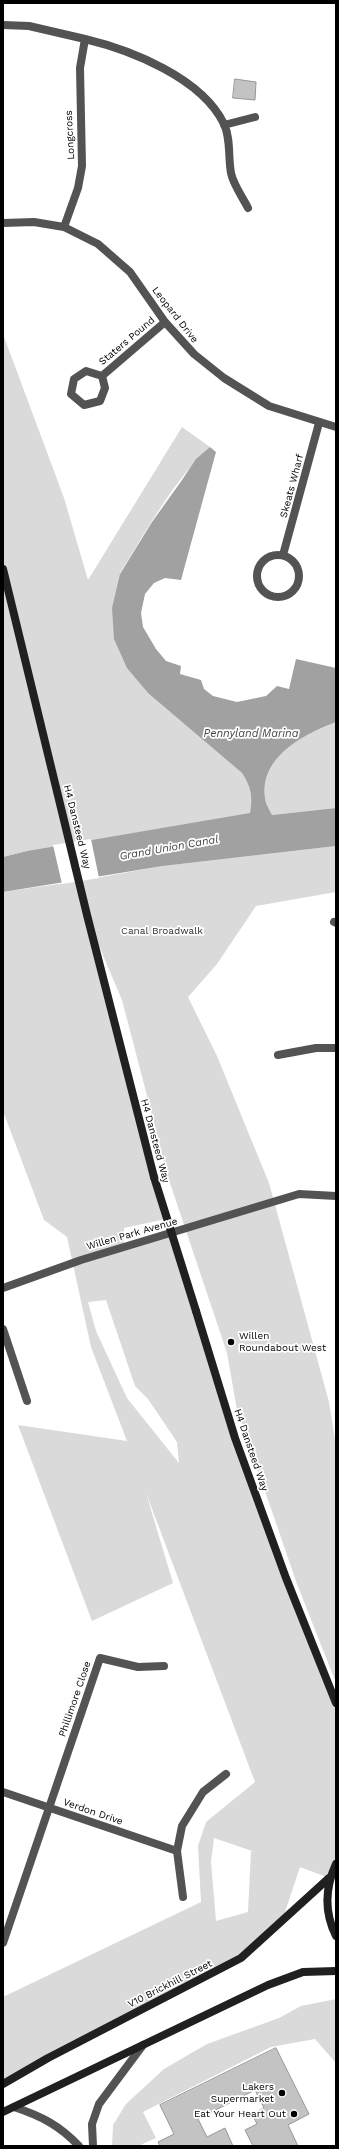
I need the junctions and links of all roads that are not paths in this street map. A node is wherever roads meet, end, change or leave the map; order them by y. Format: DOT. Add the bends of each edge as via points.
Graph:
graph roads {
  1 [pos="3,24"];
  2 [pos="85,39"];
  3 [pos="255,117"];
  4 [pos="224,125"];
  5 [pos="248,208"];
  6 [pos="3,223"];
  7 [pos="64,227"];
  8 [pos="165,322"];
  9 [pos="102,376"];
  10 [pos="319,423"];
  11 [pos="336,427"];
  12 [pos="283,555"];
  13 [pos="3,569"];
  14 [pos="336,1048"];
  15 [pos="278,1055"];
  16 [pos="336,1196"];
  17 [pos="3,1288"];
  18 [pos="3,1328"];
  19 [pos="28,1401"];
  20 [pos="164,1666"];
  21 [pos="336,1703"];
  22 [pos="226,1774"];
  23 [pos="3,1792"];
  24 [pos="49,1808"];
  25 [pos="177,1851"];
  26 [pos="336,1864"];
  27 [pos="329,1878"];
  28 [pos="183,1897"];
  29 [pos="336,1936"];
  30 [pos="3,1943"];
  31 [pos="336,1971"];
  32 [pos="143,2045"];
  33 [pos="3,2084"];
  34 [pos="14,2107"];
  35 [pos="3,2112"];
  36 [pos="79,2146"];
  37 [pos="93,2146"];
  1 -- 2 [label="street" via="29,26"];
  2 -- 4 [label="street" via="112,45 165,67 209,102"];
  2 -- 7 [label="street, Longcross" via="80,68 82,166 78,188"];
  3 -- 4 [label="street"];
  4 -- 5 [label="street" via="229,143 231,174"];
  6 -- 7 [label="street, Leopard Drive" via="34,222"];
  7 -- 8 [label="street, Leopard Drive" via="98,244 130,272"];
  8 -- 9 [label="street, Staters Pound"];
  8 -- 10 [label="street, Leopard Drive" via="194,354 224,378 269,406"];
  9 -- 9 [label="street, Staters Pound" via="86,371 74,379 72,394 84,405 100,401 105,388"];
  10 -- 11 [label="street, Leopard Drive"];
  10 -- 12 [label="street, Skeats Wharf"];
  12 -- 12 [label="street" via="270,556 259,565 257,572 258,585 274,598 288,595 298,584 298,570 290,558"];
  13 -- 21 [label="street, H4 Dansteed Way, bridge" via="154,1177 235,1438 286,1578"];
  14 -- 15 [label="street" via="316,1048"];
  16 -- 17 [label="street, Willen Park Avenue" via="299,1194 81,1260"];
  18 -- 19 [label="street"];
  20 -- 24 [label="street, Phillimore Close" via="138,1667 100,1658"];
  22 -- 25 [label="street" via="203,1792 182,1826"];
  23 -- 24 [label="street, Verdon Drive"];
  24 -- 25 [label="street, Verdon Drive"];
  24 -- 30 [label="street"];
  25 -- 28 [label="street"];
  26 -- 27 [label="street"];
  27 -- 29 [label="street" via="326,1902 330,1924"];
  27 -- 33 [label="street, V10 Brickhill Street" via="241,1958"];
  31 -- 32 [label="street" via="303,1972 268,1985"];
  32 -- 34 [label="street"];
  32 -- 37 [label="street" via="99,2104 92,2124"];
  34 -- 35 [label="street"];
  34 -- 36 [label="street" via="36,2114 64,2130"];
}
